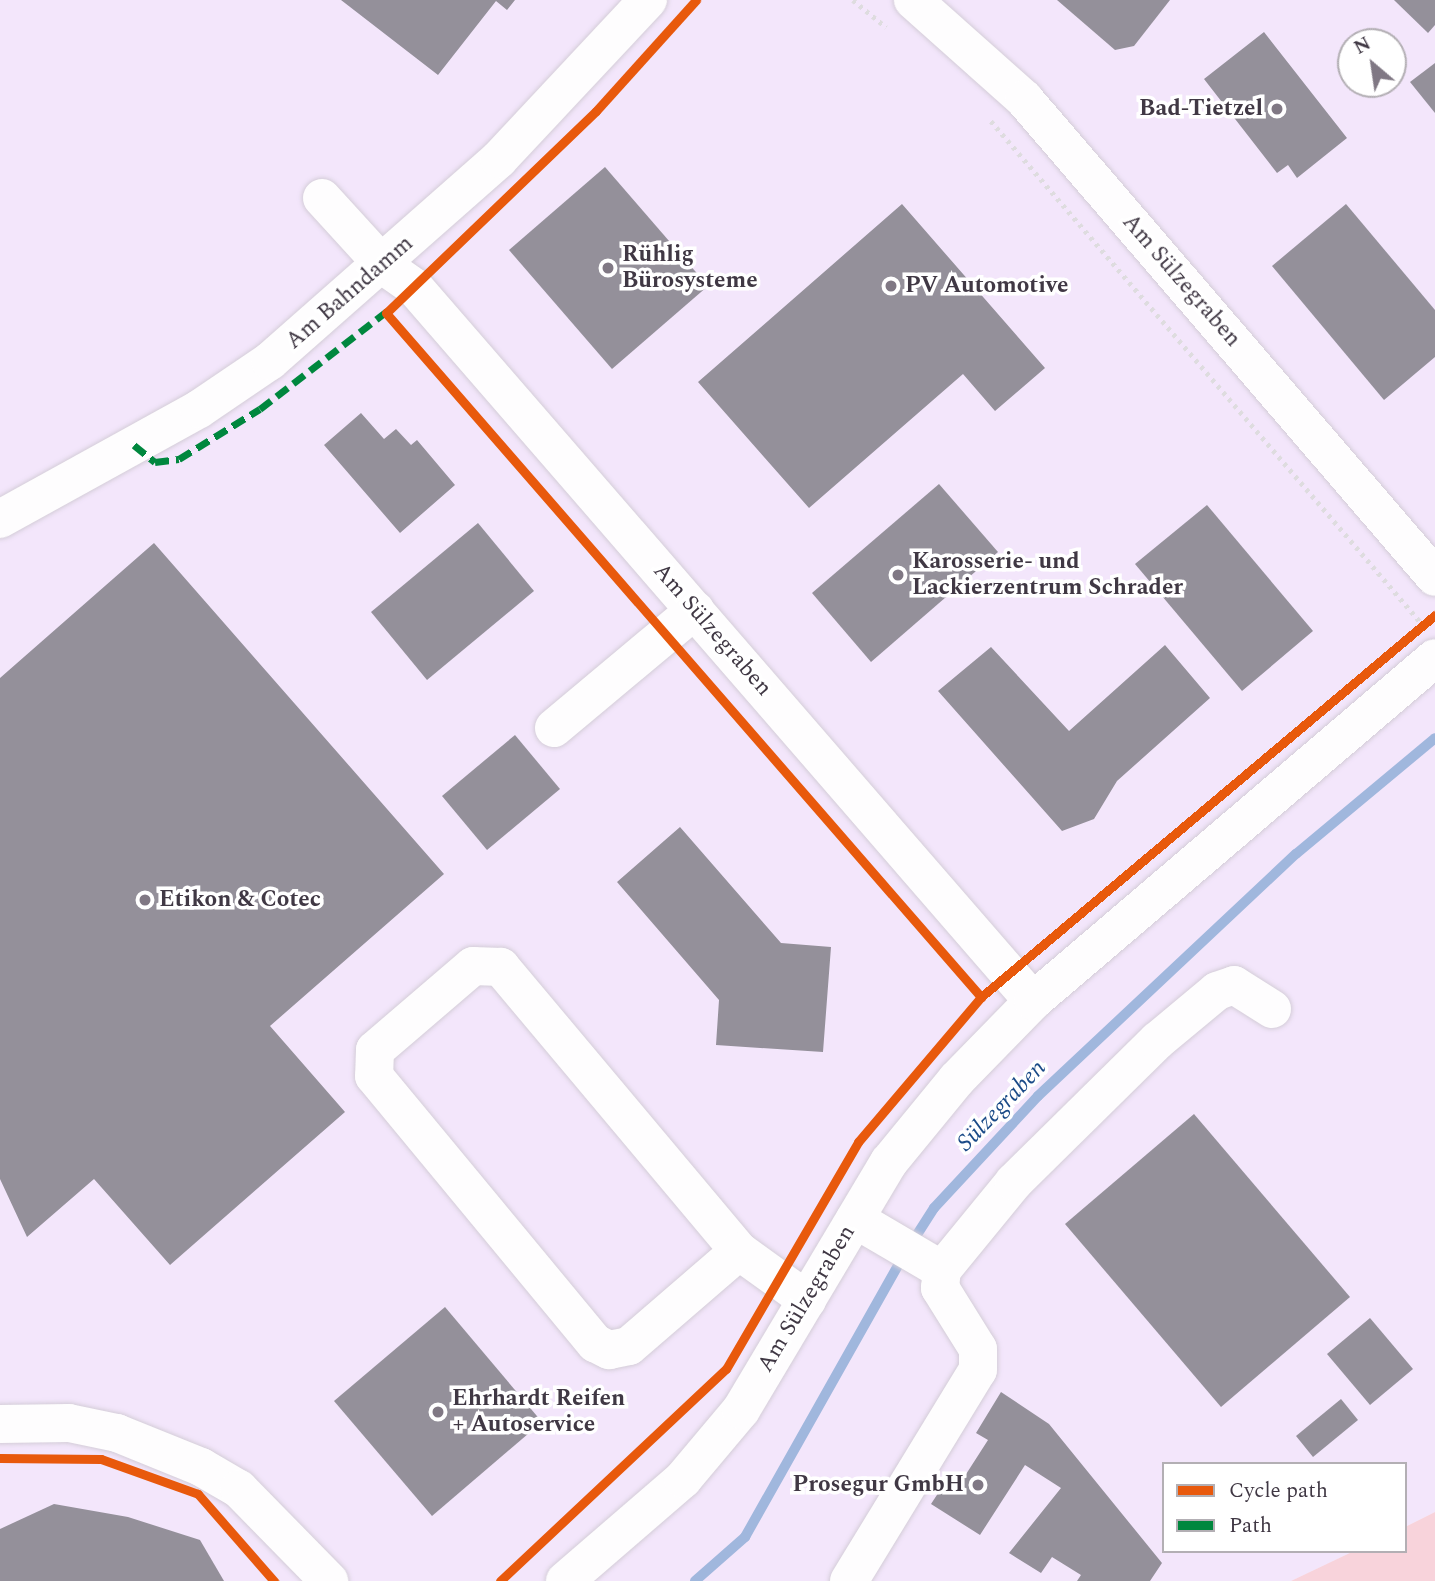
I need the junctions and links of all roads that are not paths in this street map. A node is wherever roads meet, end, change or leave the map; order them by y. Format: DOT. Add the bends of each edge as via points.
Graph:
graph roads {
  1 [pos="648,0"];
  2 [pos="913,0"];
  3 [pos="322,198"];
  4 [pos="384,266"];
  5 [pos="0,519"];
  6 [pos="1435,577"];
  7 [pos="695,610"];
  8 [pos="1429,642"];
  9 [pos="554,728"];
  10 [pos="1033,1001"];
  11 [pos="1272,1009"];
  12 [pos="855,1219"];
  13 [pos="739,1251"];
  14 [pos="934,1266"];
  15 [pos="807,1300"];
  16 [pos="0,1424"];
  17 [pos="329,1581"];
  18 [pos="565,1581"];
  19 [pos="849,1581"];
  1 -- 4 [label="street, Am Bahndamm" via="499,159"];
  2 -- 6 [label="street, Am Sülzegraben" via="1024,99"];
  3 -- 4 [label="street, Am Sülzegraben"];
  4 -- 5 [label="street, Am Bahndamm" via="270,361 200,409"];
  4 -- 7 [label="street, Am Sülzegraben" via="414,287"];
  7 -- 9 [label="street"];
  7 -- 10 [label="street, Am Sülzegraben"];
  8 -- 10 [label="street, Am Sülzegraben"];
  10 -- 12 [label="street, Am Sülzegraben" via="910,1135"];
  11 -- 14 [label="street" via="1234,985 1217,992 1157,1041"];
  12 -- 14 [label="street"];
  12 -- 15 [label="street, Am Sülzegraben"];
  13 -- 13 [label="street" via="629,1346 609,1350 595,1343 374,1076 375,1050 473,966 501,967"];
  13 -- 15 [label="street"];
  14 -- 19 [label="street" via="940,1288 978,1349 978,1370"];
  15 -- 18 [label="street, Am Sülzegraben" via="741,1410 683,1479"];
  16 -- 17 [label="street" via="81,1426 201,1467 239,1489"];
}
